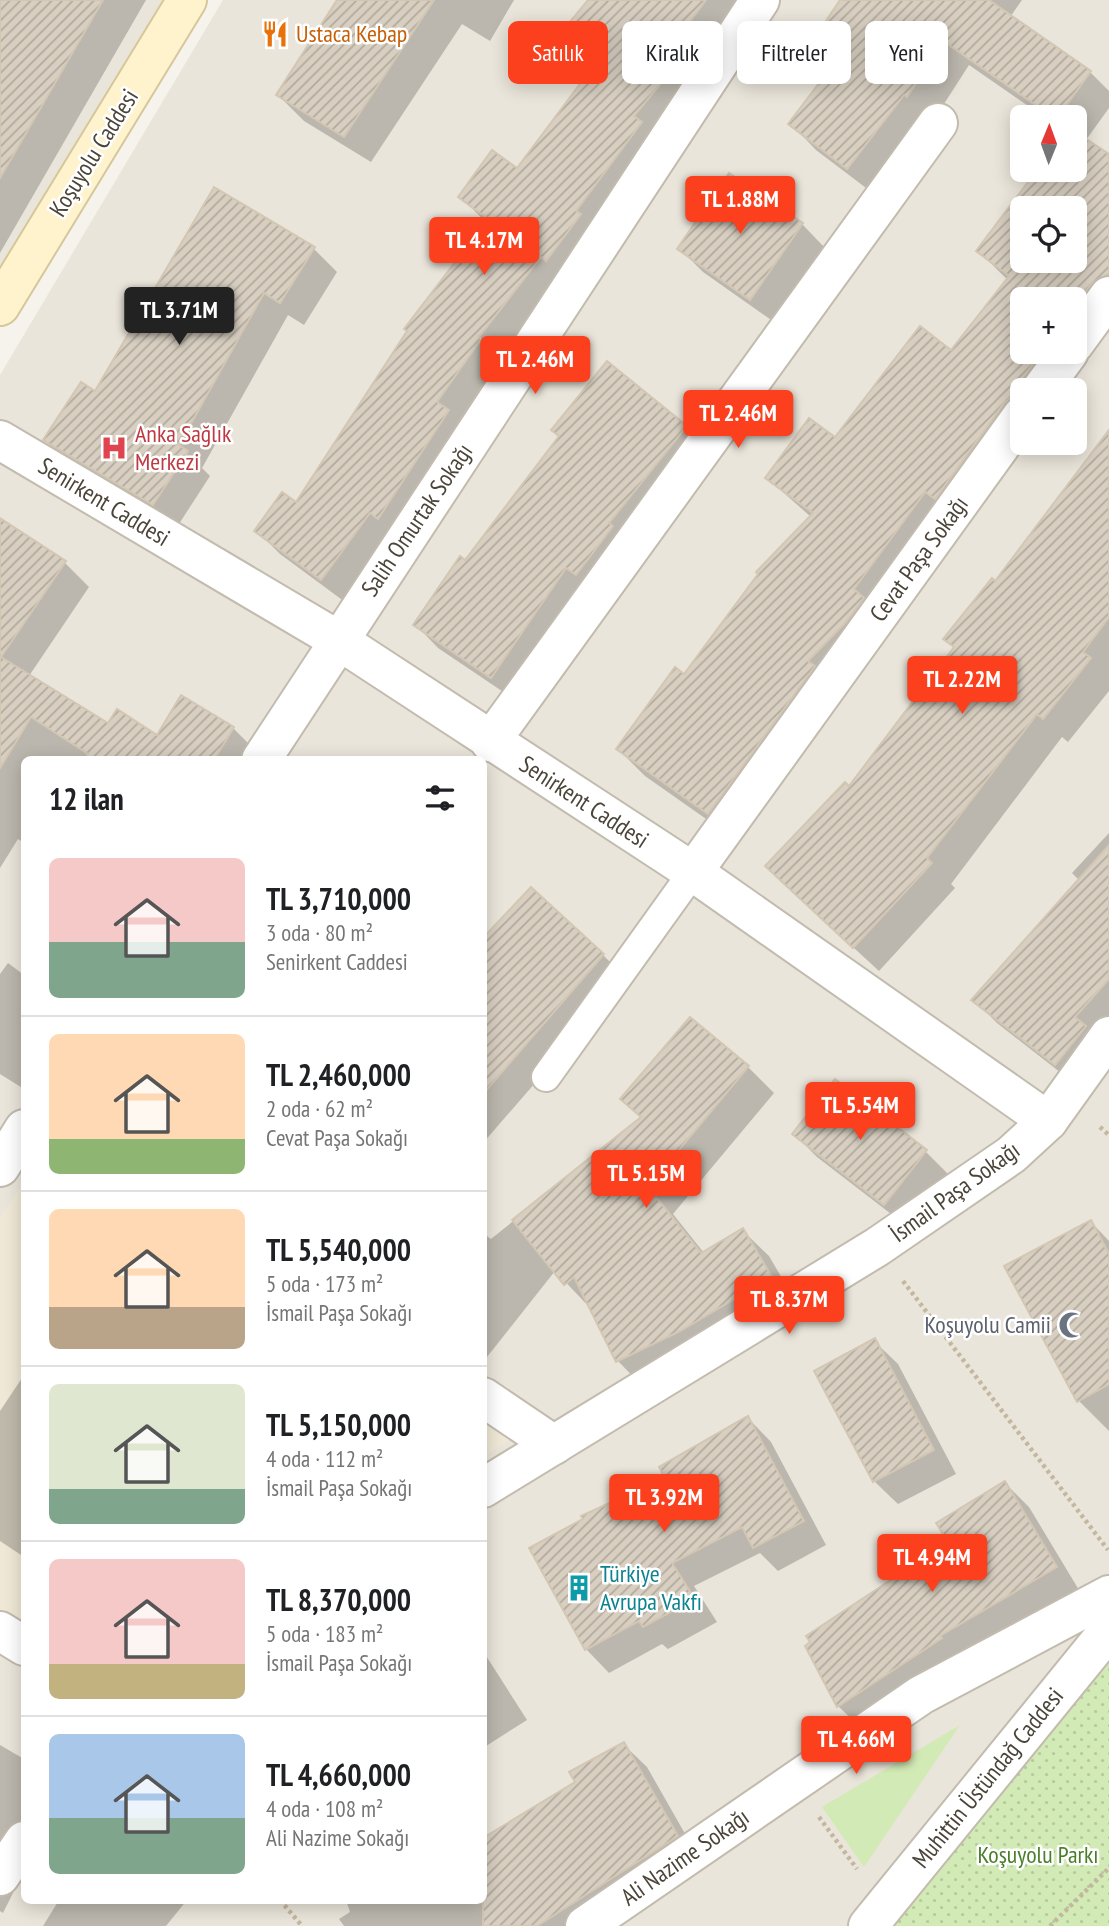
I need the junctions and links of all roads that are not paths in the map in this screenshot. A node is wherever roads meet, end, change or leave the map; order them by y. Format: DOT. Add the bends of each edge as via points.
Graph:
graph roads {
  1 [pos="187,0"];
  2 [pos="760,0"];
  3 [pos="938,123"];
  4 [pos="1109,296"];
  5 [pos="0,306"];
  6 [pos="1087,326"];
  7 [pos="1010,433"];
  8 [pos="0,440"];
  9 [pos="338,640"];
  10 [pos="491,742"];
  11 [pos="264,756"];
  12 [pos="693,872"];
  13 [pos="1109,1036"];
  14 [pos="546,1077"];
  15 [pos="1048,1121"];
  16 [pos="21,1134"];
  17 [pos="0,1167"];
  18 [pos="487,1400"];
  19 [pos="554,1445"];
  20 [pos="487,1486"];
  21 [pos="1109,1595"];
  22 [pos="1109,1630"];
  23 [pos="0,1631"];
  24 [pos="21,1644"];
  25 [pos="21,1845"];
  26 [pos="0,1876"];
  27 [pos="876,1916"];
  28 [pos="585,1926"];
  1 -- 5 [label="main road, Koşuyolu Caddesi"];
  2 -- 9 [label="street, Salih Omurtak Sokağı"];
  3 -- 10 [label="street"];
  4 -- 6 [label="street"];
  7 -- 12 [label="street, Cevat Paşa Sokağı"];
  8 -- 9 [label="street, Senirkent Caddesi"];
  9 -- 10 [label="street, Senirkent Caddesi"];
  9 -- 11 [label="street, Salih Omurtak Sokağı"];
  10 -- 12 [label="street, Senirkent Caddesi"];
  12 -- 14 [label="lane"];
  12 -- 15 [label="street, Senirkent Caddesi"];
  13 -- 15 [label="street, İsmail Paşa Sokağı"];
  15 -- 19 [label="street, İsmail Paşa Sokağı" via="1011,1155 877,1247"];
  16 -- 17 [label="street"];
  18 -- 19 [label="street"];
  19 -- 20 [label="street, İsmail Paşa Sokağı"];
  21 -- 28 [label="street, Ali Nazime Sokağı" via="922,1695"];
  22 -- 27 [label="street, Muhittin Üstündağ Caddesi"];
  23 -- 24 [label="street"];
  25 -- 26 [label="street"];
}
